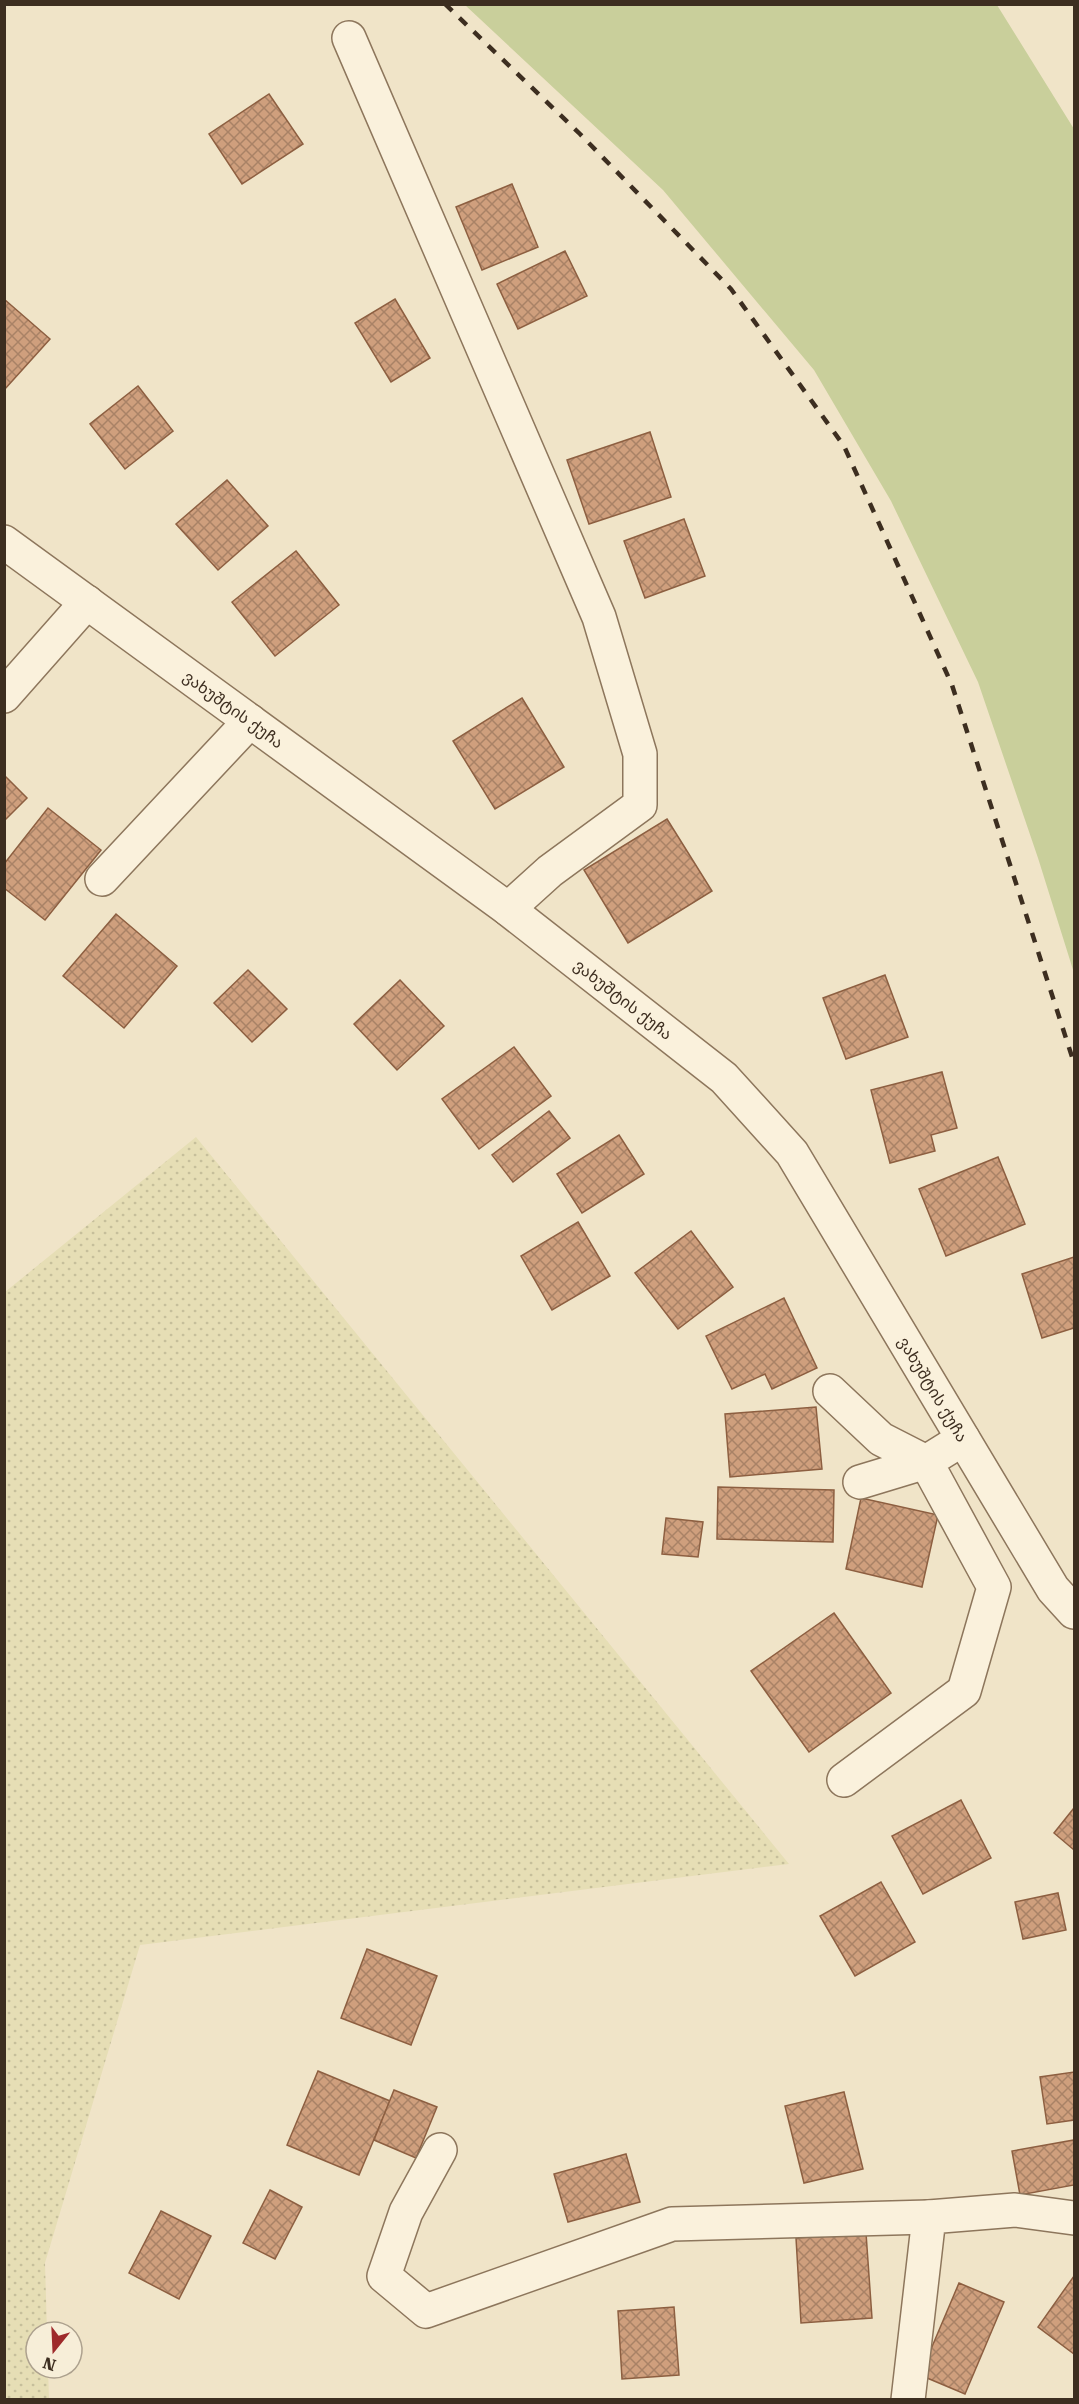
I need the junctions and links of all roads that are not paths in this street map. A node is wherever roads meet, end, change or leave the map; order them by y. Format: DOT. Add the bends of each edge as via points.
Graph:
graph roads {
  1 [pos="349,38"];
  2 [pos="4,542"];
  3 [pos="87,602"];
  4 [pos="4,696"];
  5 [pos="250,721"];
  6 [pos="102,879"];
  7 [pos="508,909"];
  8 [pos="830,1391"];
  9 [pos="963,1439"];
  10 [pos="926,1462"];
  11 [pos="860,1482"];
  12 [pos="1074,1612"];
  13 [pos="844,1780"];
  14 [pos="440,2150"];
  15 [pos="929,2217"];
  16 [pos="1074,2218"];
  17 [pos="908,2400"];
  1 -- 7 [label="street" via="599,617 640,754 640,805 550,871"];
  2 -- 3 [label="street, ვახუშტის ქუჩა"];
  3 -- 4 [label="street"];
  3 -- 5 [label="street, ვახუშტის ქუჩა"];
  5 -- 6 [label="street"];
  5 -- 7 [label="street, ვახუშტის ქუჩა"];
  7 -- 9 [label="street, ვახუშტის ქუჩა" via="724,1078 792,1153"];
  8 -- 10 [label="street" via="881,1439"];
  9 -- 10 [label="street"];
  9 -- 12 [label="street, ვახუშტის ქუჩა" via="1053,1589"];
  10 -- 11 [label="street"];
  10 -- 13 [label="street" via="994,1587 964,1691"];
  14 -- 15 [label="street" via="406,2211 384,2276 426,2312 672,2224"];
  15 -- 16 [label="street" via="1015,2210"];
  15 -- 17 [label="street"];
}
